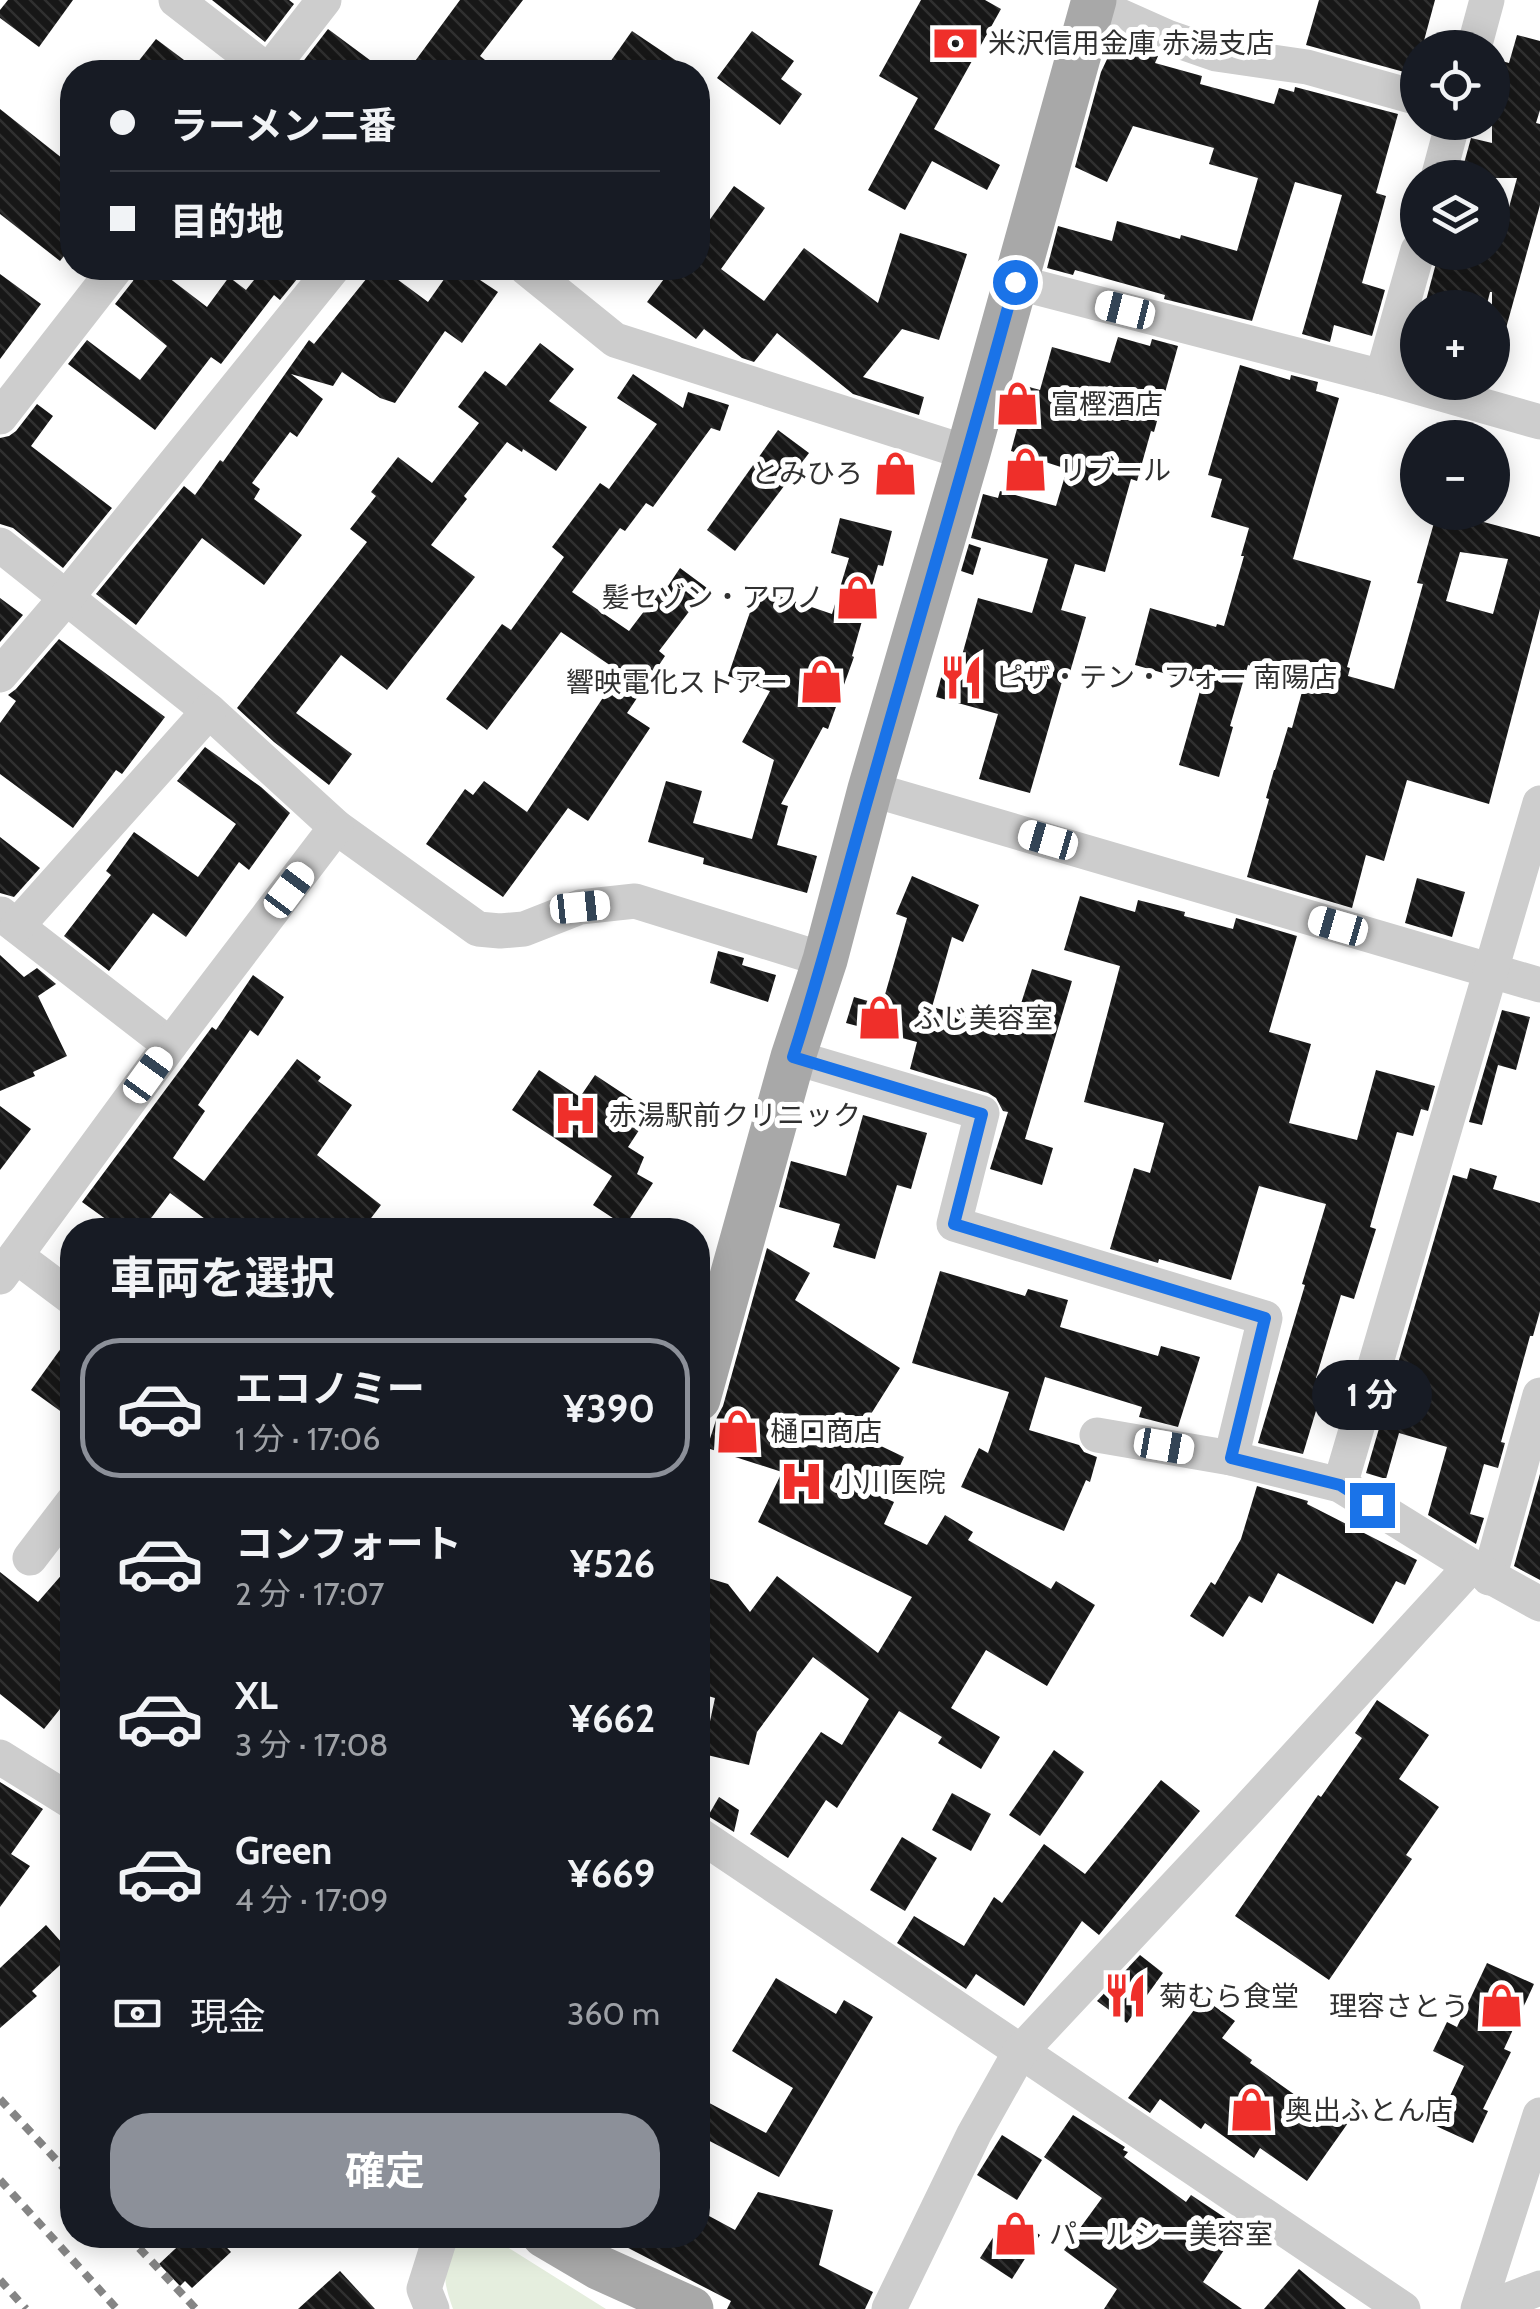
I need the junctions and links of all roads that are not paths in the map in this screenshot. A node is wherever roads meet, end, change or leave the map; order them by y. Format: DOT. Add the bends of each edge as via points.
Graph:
graph roads {
  1 [pos="176,0"];
  2 [pos="324,0"];
  3 [pos="1487,0"];
  4 [pos="1086,5"];
  5 [pos="1479,30"];
  6 [pos="253,60"];
  7 [pos="277,60"];
  8 [pos="1400,93"];
  9 [pos="1412,270"];
  10 [pos="107,280"];
  11 [pos="323,280"];
  12 [pos="555,280"];
  13 [pos="1015,282"];
  14 [pos="1382,377"];
  15 [pos="0,417"];
  16 [pos="1540,422"];
  17 [pos="968,453"];
  18 [pos="0,545"];
  19 [pos="66,598"];
  20 [pos="0,674"];
  21 [pos="209,711"];
  22 [pos="870,789"];
  23 [pos="1540,804"];
  24 [pos="336,828"];
  25 [pos="8,920"];
  26 [pos="824,960"];
  27 [pos="1491,972"];
  28 [pos="1540,986"];
  29 [pos="170,1045"];
  30 [pos="793,1057"];
  31 [pos="8,1266"];
  32 [pos="60,1292"];
  33 [pos="710,1357"];
  34 [pos="1540,1395"];
  35 [pos="1097,1435"];
  36 [pos="1231,1458"];
  37 [pos="1340,1485"];
  38 [pos="60,1519"];
  39 [pos="30,1558"];
  40 [pos="1480,1572"];
  41 [pos="1540,1604"];
  42 [pos="0,1757"];
  43 [pos="60,1794"];
  44 [pos="710,1842"];
  45 [pos="1020,2052"];
  46 [pos="1540,2114"];
  47 [pos="438,2248"];
  48 [pos="566,2248"];
  49 [pos="1540,2288"];
  50 [pos="668,2304"];
  51 [pos="432,2309"];
  52 [pos="889,2309"];
  53 [pos="1403,2309"];
  54 [pos="1481,2309"];
  1 -- 6 [label="street"];
  2 -- 7 [label="street"];
  3 -- 5 [label="street"];
  4 -- 8 [label="street" via="1216,54 1307,67"];
  4 -- 13 [label="main road"];
  9 -- 14 [label="street"];
  10 -- 15 [label="street"];
  11 -- 19 [label="street"];
  12 -- 17 [label="street" via="614,340"];
  13 -- 14 [label="street"];
  13 -- 17 [label="main road"];
  14 -- 16 [label="street"];
  17 -- 22 [label="main road"];
  18 -- 19 [label="street"];
  19 -- 20 [label="street"];
  19 -- 21 [label="street"];
  21 -- 24 [label="street"];
  21 -- 25 [label="street"];
  22 -- 26 [label="main road"];
  22 -- 27 [label="street"];
  23 -- 27 [label="street"];
  24 -- 26 [label="street" via="478,929 524,929 580,907 635,901"];
  24 -- 29 [label="street"];
  25 -- 29 [label="street"];
  26 -- 30 [label="main road"];
  27 -- 28 [label="street"];
  27 -- 37 [label="street"];
  29 -- 31 [label="street"];
  30 -- 33 [label="main road"];
  30 -- 36 [label="street" via="982,1114 954,1224 1265,1318"];
  31 -- 32 [label="street"];
  34 -- 40 [label="street"];
  35 -- 36 [label="street"];
  36 -- 37 [label="street"];
  37 -- 40 [label="street"];
  38 -- 39 [label="street"];
  40 -- 41 [label="street"];
  40 -- 45 [label="street"];
  42 -- 43 [label="street"];
  44 -- 45 [label="street"];
  45 -- 52 [label="street"];
  45 -- 53 [label="street"];
  46 -- 54 [label="street"];
  47 -- 51 [label="street" via="424,2289"];
  48 -- 50 [label="main road"];
  49 -- 54 [label="street"];
}
